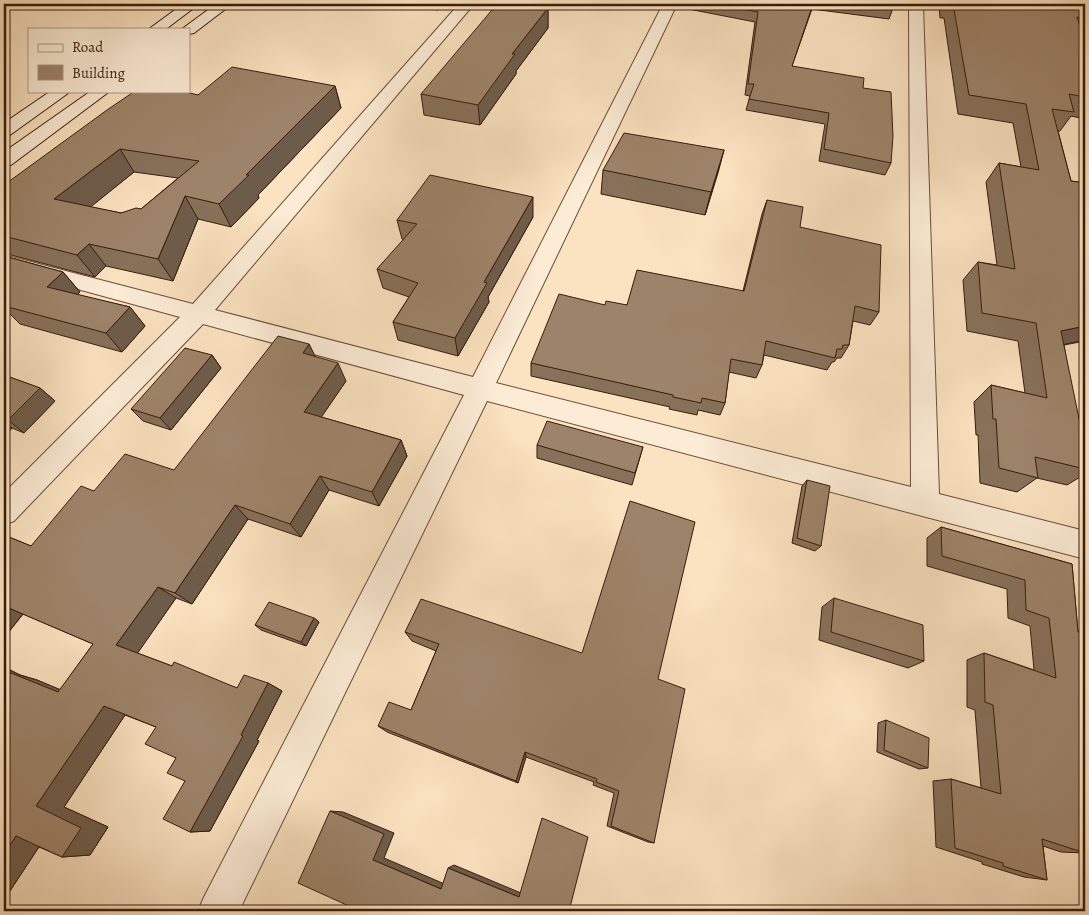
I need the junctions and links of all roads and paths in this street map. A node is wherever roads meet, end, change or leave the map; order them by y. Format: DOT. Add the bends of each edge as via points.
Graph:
graph roads {
  1 [pos="192,4"];
  2 [pos="225,4"];
  3 [pos="467,4"];
  4 [pos="670,4"];
  5 [pos="916,4"];
  6 [pos="157,28"];
  7 [pos="190,29"];
  8 [pos="62,92"];
  9 [pos="101,92"];
  10 [pos="4,131"];
  11 [pos="4,161"];
  12 [pos="4,262"];
  13 [pos="199,313"];
  14 [pos="480,389"];
  15 [pos="925,503"];
  16 [pos="4,512"];
  17 [pos="1085,545"];
  18 [pos="229,908"];
  1 -- 6 [label="street"];
  2 -- 7 [label="street"];
  3 -- 13 [label="street"];
  4 -- 14 [label="street"];
  5 -- 15 [label="street"];
  8 -- 10 [label="street"];
  9 -- 11 [label="street"];
  12 -- 13 [label="street"];
  13 -- 14 [label="street"];
  13 -- 16 [label="street"];
  14 -- 15 [label="street"];
  14 -- 18 [label="street"];
  15 -- 17 [label="street"];
}
